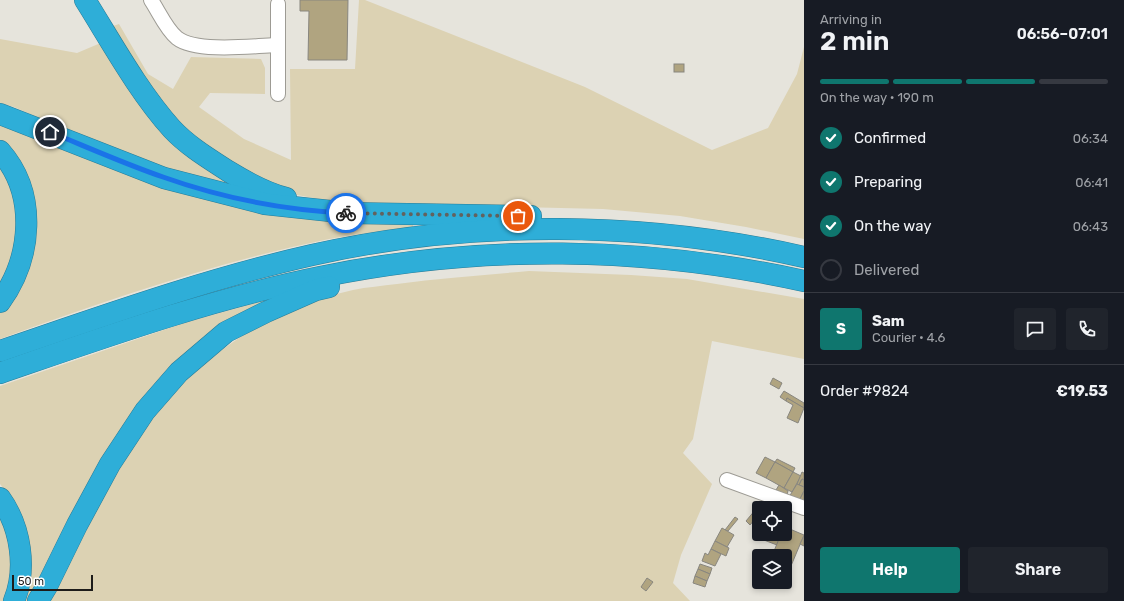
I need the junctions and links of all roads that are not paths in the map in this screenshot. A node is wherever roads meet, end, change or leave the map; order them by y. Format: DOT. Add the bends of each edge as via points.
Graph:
graph roads {
  1 [pos="85,0"];
  2 [pos="151,0"];
  3 [pos="278,4"];
  4 [pos="278,45"];
  5 [pos="278,94"];
  6 [pos="0,114"];
  7 [pos="0,151"];
  8 [pos="391,214"];
  9 [pos="796,256"];
  10 [pos="373,268"];
  11 [pos="804,281"];
  12 [pos="0,302"];
  13 [pos="0,351"];
  14 [pos="0,373"];
  15 [pos="727,480"];
  16 [pos="0,498"];
  17 [pos="804,508"];
  18 [pos="14,601"];
  19 [pos="38,601"];
  1 -- 8 [label="highway" via="156,110 204,156 247,182 279,196 326,206"];
  2 -- 4 [label="street" via="172,33 190,45"];
  3 -- 4 [label="street"];
  4 -- 5 [label="street"];
  6 -- 8 [label="highway" via="164,178 235,198 328,212"];
  7 -- 12 [label="highway" via="9,162 22,191 27,220 20,264"];
  8 -- 9 [label="highway" via="545,216 651,223 695,230"];
  9 -- 13 [label="highway" via="678,236 552,229 491,231 378,242 307,256 202,283"];
  10 -- 11 [label="highway" via="493,254 610,254 732,266"];
  10 -- 14 [label="highway" via="320,277 208,305"];
  10 -- 19 [label="highway" via="348,282 316,290 226,332 179,372 145,410 110,464"];
  15 -- 17 [label="street"];
  16 -- 18 [label="highway" via="13,522 20,555 20,574"];
}
